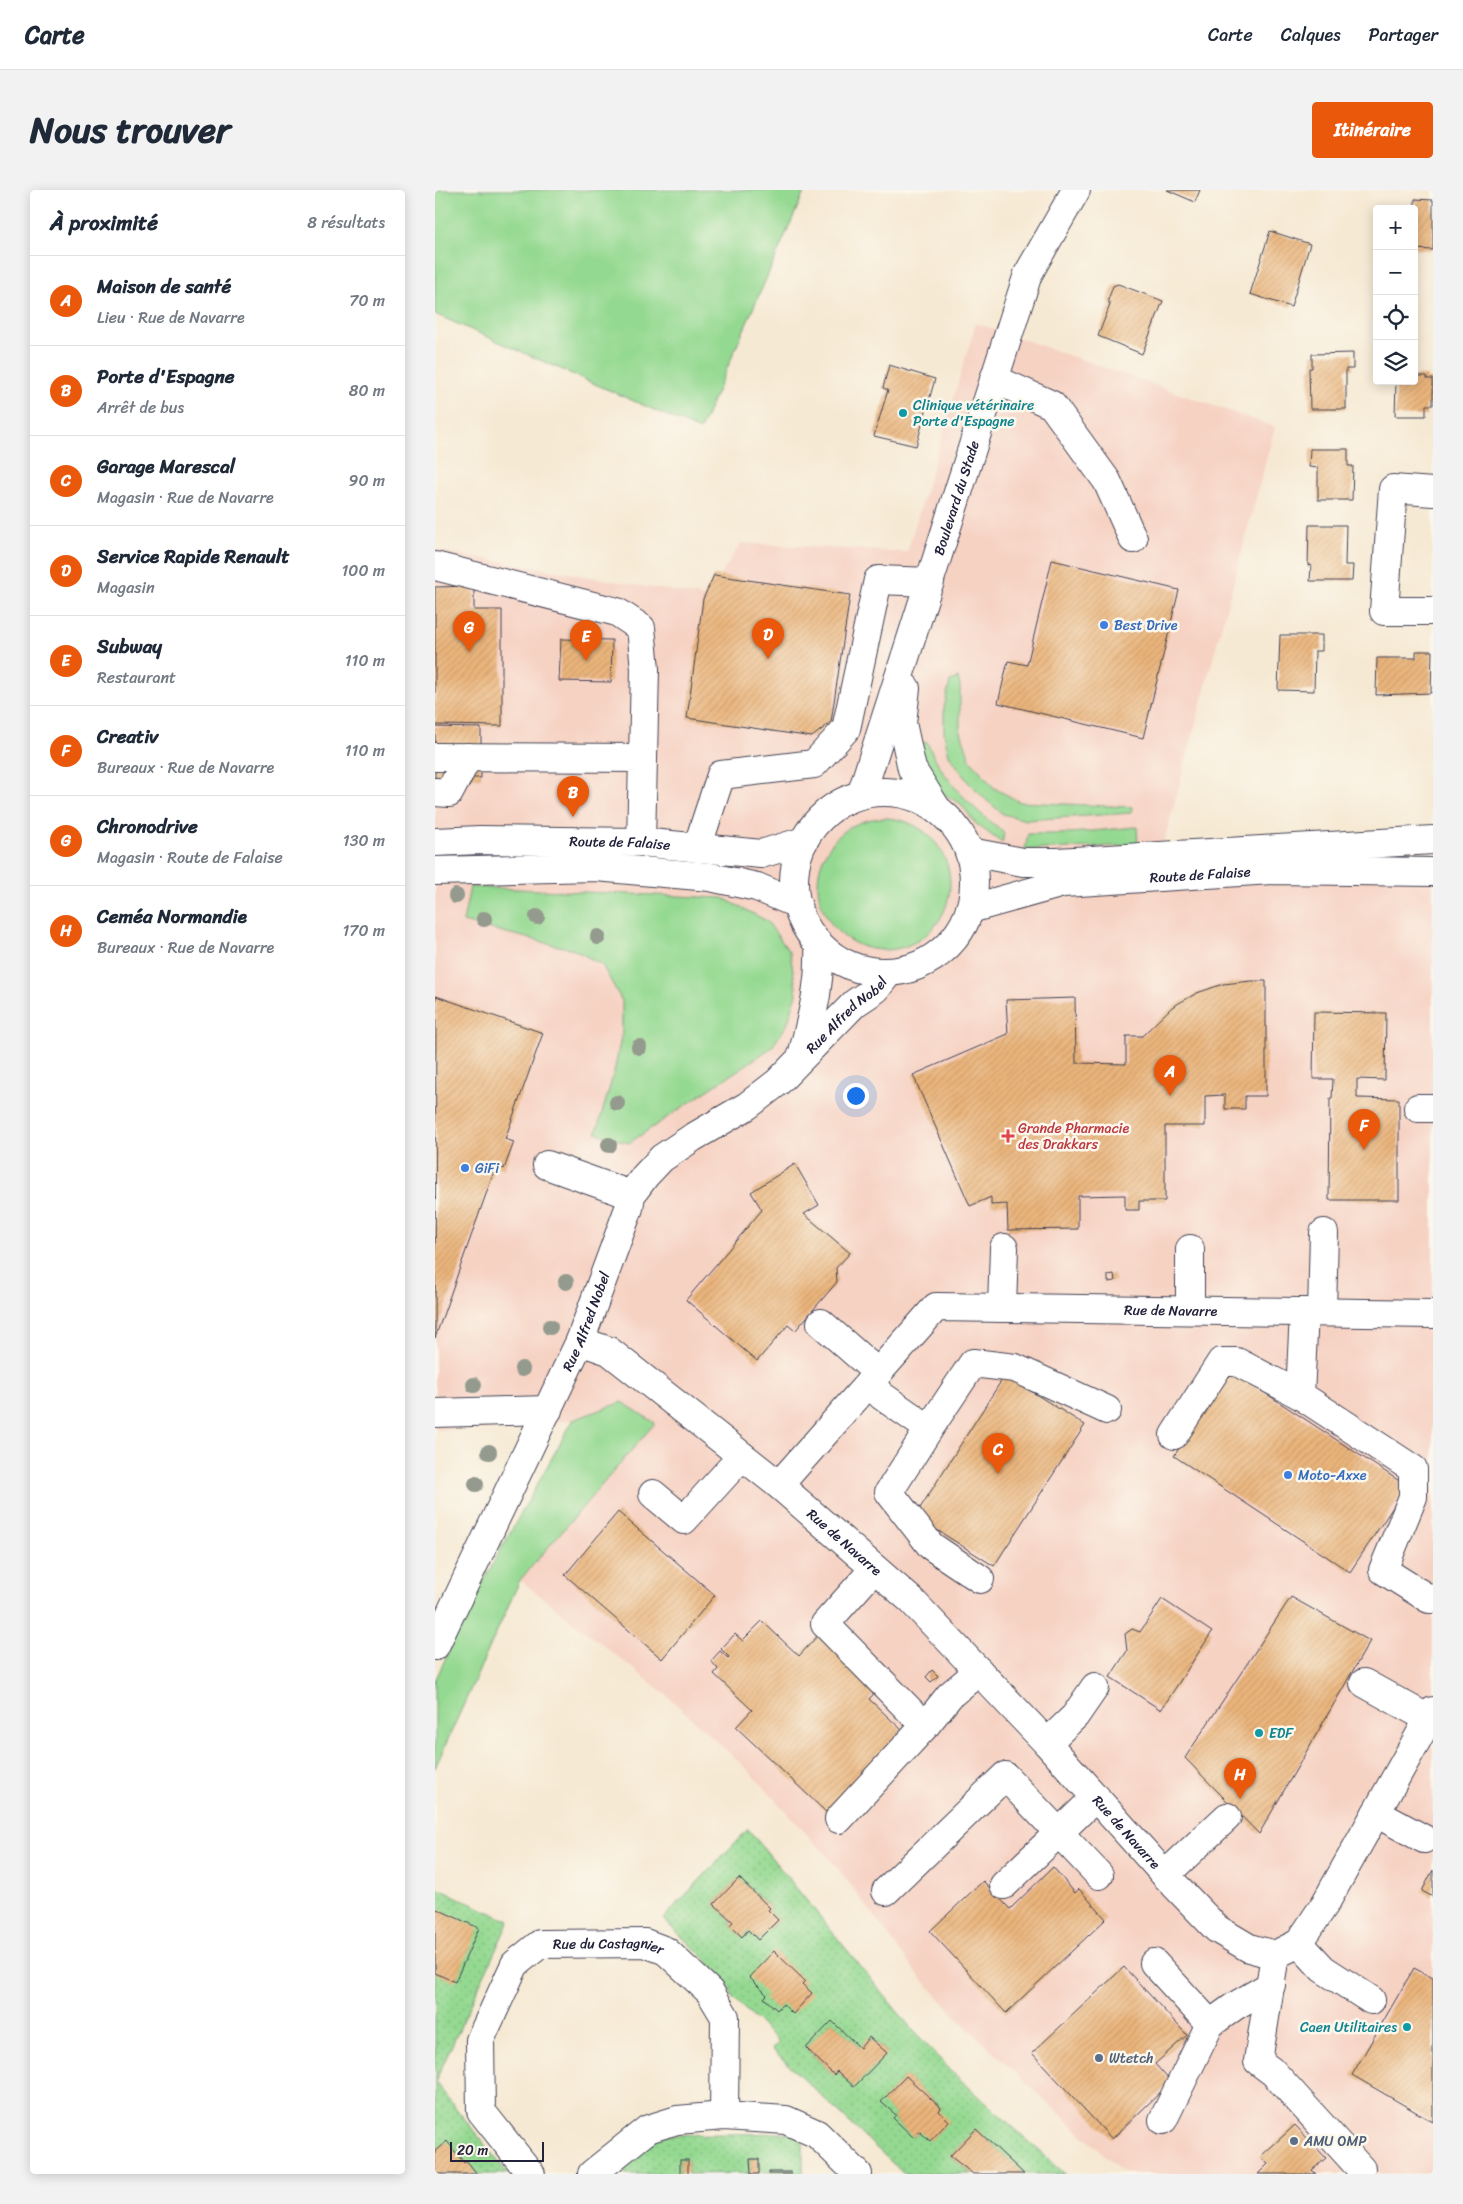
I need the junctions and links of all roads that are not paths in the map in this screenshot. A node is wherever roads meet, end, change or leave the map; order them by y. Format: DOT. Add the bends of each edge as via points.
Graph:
graph roads {
  1 [pos="1076,190"];
  2 [pos="994,379"];
  3 [pos="1433,492"];
  4 [pos="1133,539"];
  5 [pos="435,566"];
  6 [pos="930,582"];
  7 [pos="1433,611"];
  8 [pos="911,642"];
  9 [pos="435,757"];
  10 [pos="468,757"];
  11 [pos="643,758"];
  12 [pos="435,792"];
  13 [pos="861,795"];
  14 [pos="935,806"];
  15 [pos="1433,840"];
  16 [pos="804,841"];
  17 [pos="435,842"];
  18 [pos="641,842"];
  19 [pos="697,848"];
  20 [pos="970,852"];
  21 [pos="435,871"];
  22 [pos="1433,872"];
  23 [pos="797,904"];
  24 [pos="970,909"];
  25 [pos="819,944"];
  26 [pos="889,972"];
  27 [pos="802,1057"];
  28 [pos="547,1165"];
  29 [pos="631,1195"];
  30 [pos="1324,1233"];
  31 [pos="1004,1248"];
  32 [pos="1190,1249"];
  33 [pos="1002,1308"];
  34 [pos="1190,1310"];
  35 [pos="1313,1312"];
  36 [pos="1433,1314"];
  37 [pos="821,1324"];
  38 [pos="580,1341"];
  39 [pos="873,1378"];
  40 [pos="1300,1395"];
  41 [pos="548,1410"];
  42 [pos="1107,1410"];
  43 [pos="435,1413"];
  44 [pos="929,1429"];
  45 [pos="1174,1436"];
  46 [pos="742,1456"];
  47 [pos="779,1485"];
  48 [pos="653,1494"];
  49 [pos="874,1569"];
  50 [pos="980,1579"];
  51 [pos="1433,1599"];
  52 [pos="435,1646"];
  53 [pos="979,1671"];
  54 [pos="1364,1683"];
  55 [pos="1095,1687"];
  56 [pos="1431,1715"];
  57 [pos="925,1726"];
  58 [pos="1047,1743"];
  59 [pos="1096,1797"];
  60 [pos="1376,1813"];
  61 [pos="1227,1817"];
  62 [pos="839,1819"];
  63 [pos="1058,1832"];
  64 [pos="1423,1839"];
  65 [pos="1099,1875"];
  66 [pos="1165,1875"];
  67 [pos="1004,1885"];
  68 [pos="886,1891"];
  69 [pos="1287,1949"];
  70 [pos="1154,1963"];
  71 [pos="1271,1985"];
  72 [pos="1371,2000"];
  73 [pos="1210,2024"];
  74 [pos="724,2116"];
  75 [pos="1163,2120"];
  76 [pos="1361,2169"];
  77 [pos="531,2174"];
  78 [pos="591,2174"];
  79 [pos="858,2174"];
  1 -- 2 [label="street, Boulevard du Stade" via="1028,274"];
  2 -- 4 [label="street" via="1052,405 1107,481"];
  2 -- 6 [label="street, Boulevard du Stade"];
  3 -- 7 [label="street" via="1393,489 1384,611"];
  5 -- 11 [label="street" via="617,612 641,628 645,669"];
  6 -- 8 [label="street, Boulevard du Stade"];
  6 -- 19 [label="street" via="878,580 846,729 814,764 721,775"];
  8 -- 13 [label="street, Boulevard du Stade"];
  8 -- 14 [label="street, Boulevard du Stade" via="902,723 912,769"];
  9 -- 10 [label="street"];
  10 -- 11 [label="street"];
  10 -- 12 [label="street" via="449,792"];
  11 -- 18 [label="street"];
  13 -- 14 [label="street" via="886,791 912,795"];
  13 -- 16 [label="street" via="838,804 818,820"];
  14 -- 20 [label="street" via="956,827"];
  15 -- 20 [label="street, Route de Falaise" via="1057,862 1023,862"];
  16 -- 19 [label="street, Route de Falaise" via="761,854"];
  16 -- 23 [label="street" via="794,882"];
  17 -- 18 [label="street, Route de Falaise"];
  18 -- 19 [label="street, Route de Falaise"];
  20 -- 24 [label="street" via="975,881"];
  21 -- 23 [label="street, Route de Falaise" via="596,867 691,875 757,888"];
  22 -- 24 [label="street, Route de Falaise" via="1272,870 1063,883"];
  23 -- 25 [label="street" via="805,925"];
  24 -- 26 [label="street" via="958,933 939,953 915,966"];
  25 -- 26 [label="street" via="839,960 863,970"];
  25 -- 27 [label="street, Rue Alfred Nobel" via="818,991"];
  26 -- 27 [label="street, Rue Alfred Nobel" via="876,989 855,1003"];
  27 -- 29 [label="street, Rue Alfred Nobel" via="778,1082 747,1106 662,1158"];
  28 -- 29 [label="street"];
  29 -- 38 [label="street, Rue Alfred Nobel"];
  30 -- 35 [label="street"];
  31 -- 33 [label="street"];
  32 -- 34 [label="street"];
  33 -- 34 [label="street, Rue de Navarre"];
  33 -- 39 [label="street, Rue de Navarre" via="936,1307"];
  34 -- 35 [label="street, Rue de Navarre"];
  35 -- 36 [label="street, Rue de Navarre"];
  35 -- 40 [label="street"];
  37 -- 39 [label="street"];
  38 -- 41 [label="street, Rue Alfred Nobel"];
  38 -- 46 [label="street, Rue de Navarre" via="609,1351"];
  39 -- 44 [label="street" via="881,1396"];
  39 -- 47 [label="street, Rue de Navarre"];
  40 -- 45 [label="street" via="1237,1362 1221,1362"];
  40 -- 51 [label="street" via="1413,1468 1413,1497 1383,1570"];
  41 -- 43 [label="street"];
  41 -- 52 [label="street, Rue Alfred Nobel"];
  42 -- 44 [label="street" via="1015,1368 973,1363"];
  44 -- 50 [label="street" via="889,1492 931,1546"];
  46 -- 47 [label="street, Rue de Navarre"];
  46 -- 48 [label="street" via="684,1520"];
  47 -- 49 [label="street, Rue de Navarre"];
  49 -- 53 [label="street, Rue de Navarre" via="912,1601"];
  49 -- 57 [label="street" via="825,1624"];
  53 -- 57 [label="street"];
  53 -- 58 [label="street, Rue de Navarre"];
  54 -- 56 [label="street"];
  55 -- 58 [label="street" via="1075,1716"];
  56 -- 60 [label="street"];
  57 -- 62 [label="street"];
  58 -- 59 [label="street, Rue de Navarre"];
  59 -- 63 [label="street"];
  59 -- 66 [label="street, Rue de Navarre"];
  60 -- 64 [label="street"];
  60 -- 69 [label="street" via="1325,1904"];
  61 -- 66 [label="street"];
  63 -- 65 [label="street"];
  63 -- 67 [label="street"];
  63 -- 68 [label="street" via="1005,1776"];
  66 -- 69 [label="street, Rue de Navarre" via="1217,1929 1249,1948"];
  69 -- 71 [label="street"];
  69 -- 72 [label="street"];
  70 -- 73 [label="street"];
  71 -- 73 [label="street"];
  71 -- 76 [label="street" via="1258,2061 1274,2073"];
  73 -- 75 [label="street"];
  74 -- 77 [label="street, Rue du Castagnier" via="725,2017 710,1992 666,1951 645,1943 540,1944 515,1964 479,2040 481,2111"];
  74 -- 78 [label="street" via="677,2120 648,2129"];
  74 -- 79 [label="street" via="786,2120 817,2134"];
}
